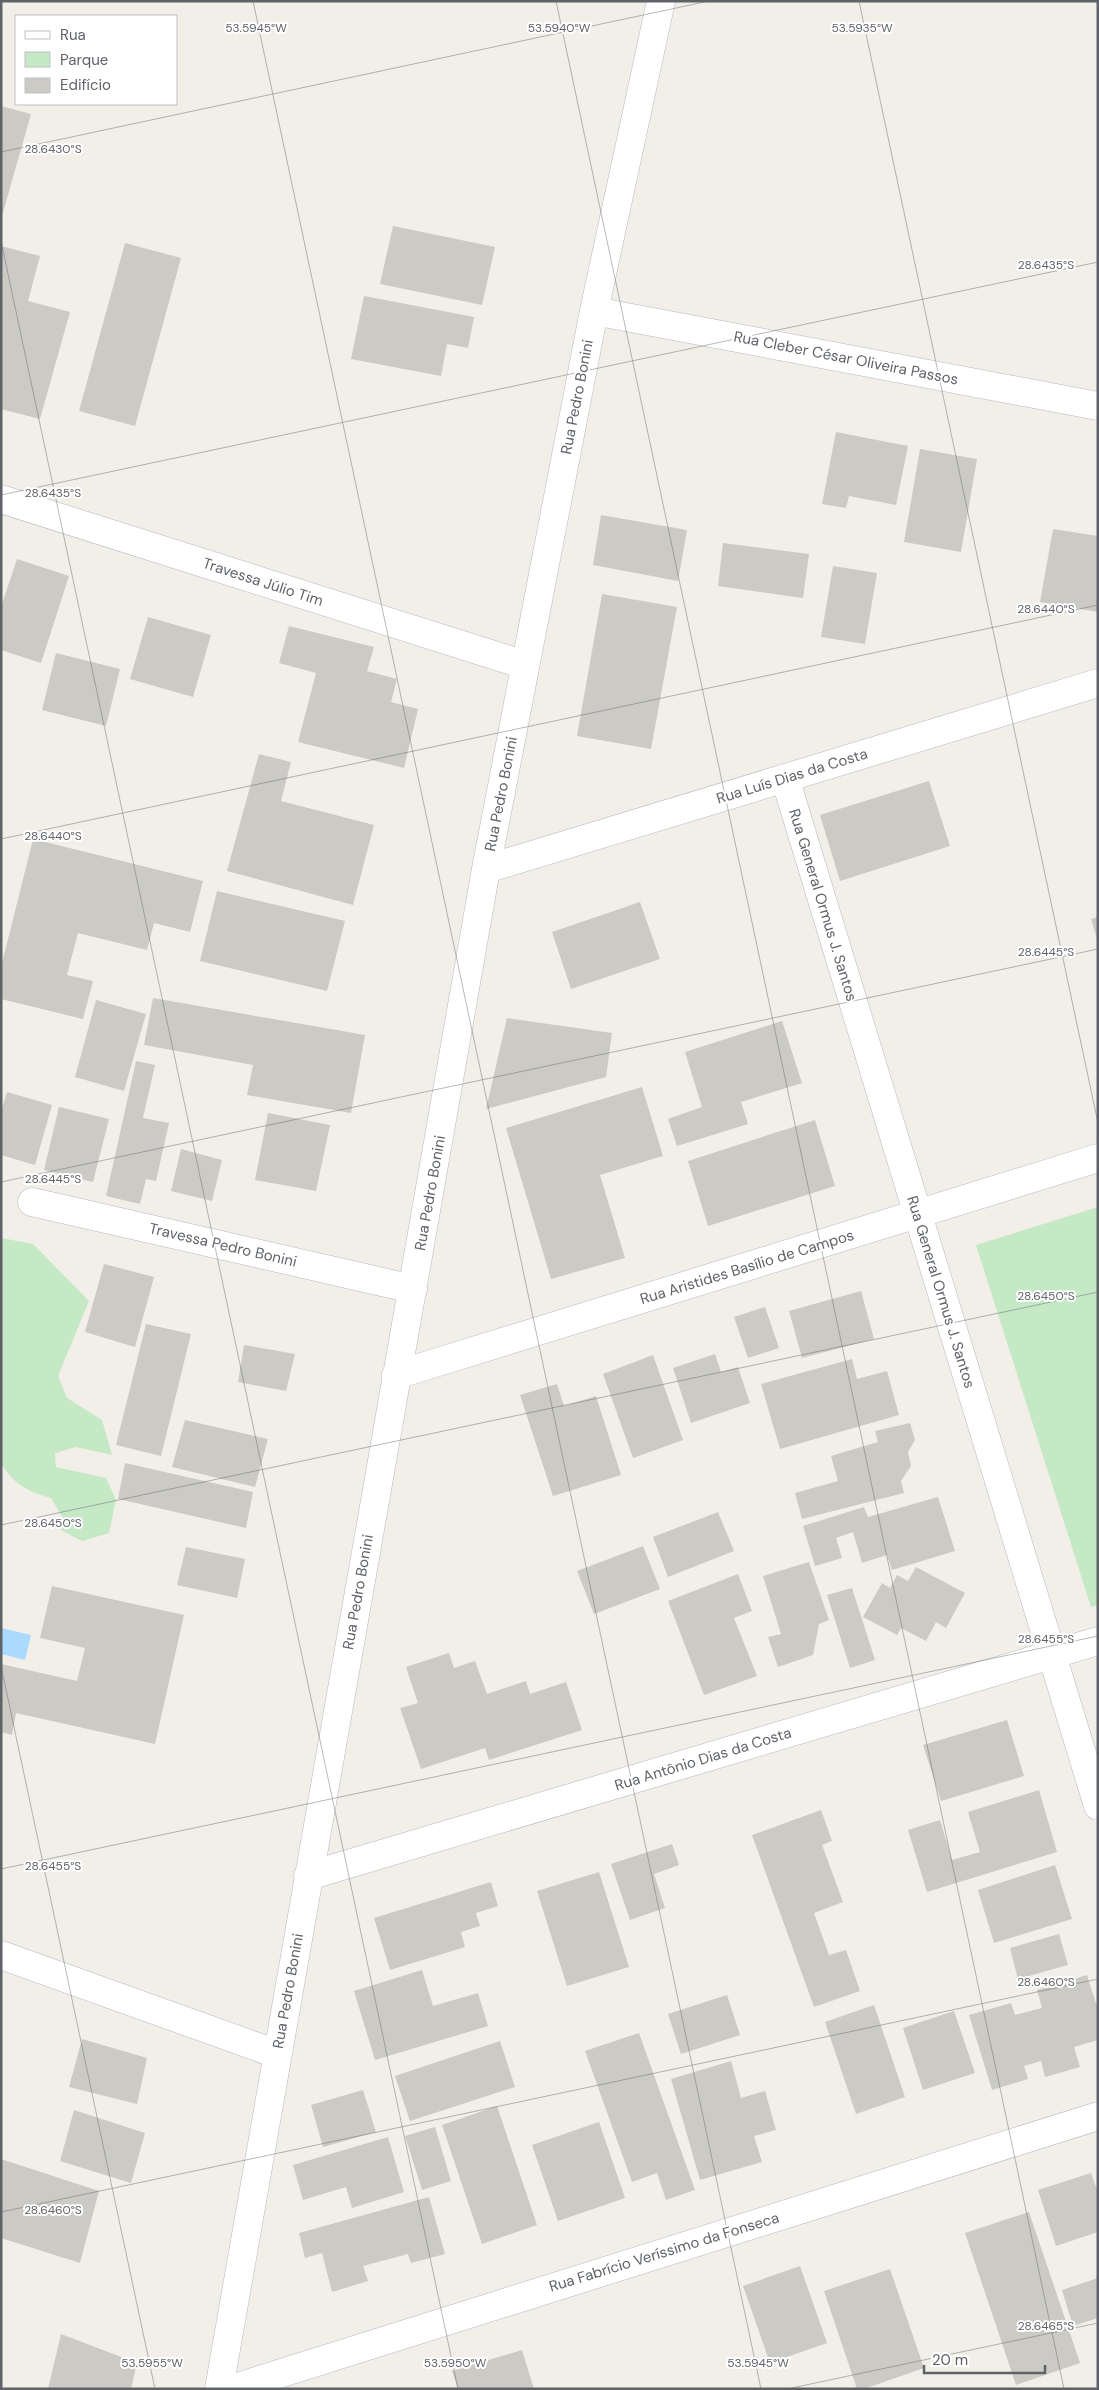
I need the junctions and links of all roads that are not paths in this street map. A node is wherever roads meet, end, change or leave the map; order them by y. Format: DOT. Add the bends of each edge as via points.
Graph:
graph roads {
  1 [pos="662,1"];
  2 [pos="594,311"];
  3 [pos="1098,406"];
  4 [pos="1,499"];
  5 [pos="525,665"];
  6 [pos="1098,683"];
  7 [pos="785,778"];
  8 [pos="486,869"];
  9 [pos="1098,1158"];
  10 [pos="32,1202"];
  11 [pos="918,1214"];
  12 [pos="413,1289"];
  13 [pos="396,1376"];
  14 [pos="1098,1641"];
  15 [pos="1052,1655"];
  16 [pos="1098,1806"];
  17 [pos="308,1876"];
  18 [pos="1,1955"];
  19 [pos="277,2054"];
  20 [pos="1098,2116"];
  21 [pos="219,2389"];
  22 [pos="231,2389"];
  1 -- 2 [label="street, Rua Pedro Bonini"];
  2 -- 3 [label="street, Rua Cleber César Oliveira Passos"];
  2 -- 5 [label="street, Rua Pedro Bonini"];
  4 -- 5 [label="street, Travessa Júlio Tim"];
  5 -- 8 [label="street, Rua Pedro Bonini"];
  6 -- 7 [label="street, Rua Luís Dias da Costa"];
  7 -- 8 [label="street, Rua Luís Dias da Costa"];
  7 -- 11 [label="street, Rua General Ormus J. Santos"];
  8 -- 12 [label="street, Rua Pedro Bonini"];
  9 -- 11 [label="street, Rua Aristides Basílio de Campos"];
  10 -- 12 [label="street, Travessa Pedro Bonini"];
  11 -- 13 [label="street, Rua Aristides Basílio de Campos"];
  11 -- 15 [label="street, Rua General Ormus J. Santos"];
  12 -- 13 [label="street, Rua Pedro Bonini"];
  13 -- 17 [label="street, Rua Pedro Bonini"];
  14 -- 15 [label="street, Rua Antônio Dias da Costa"];
  15 -- 16 [label="street, Rua General Ormus J. Santos"];
  15 -- 17 [label="street, Rua Antônio Dias da Costa"];
  17 -- 19 [label="street, Rua Pedro Bonini"];
  18 -- 19 [label="street"];
  19 -- 21 [label="street, Rua Pedro Bonini"];
  20 -- 22 [label="street, Rua Fabrício Veríssimo da Fonseca"];
}
